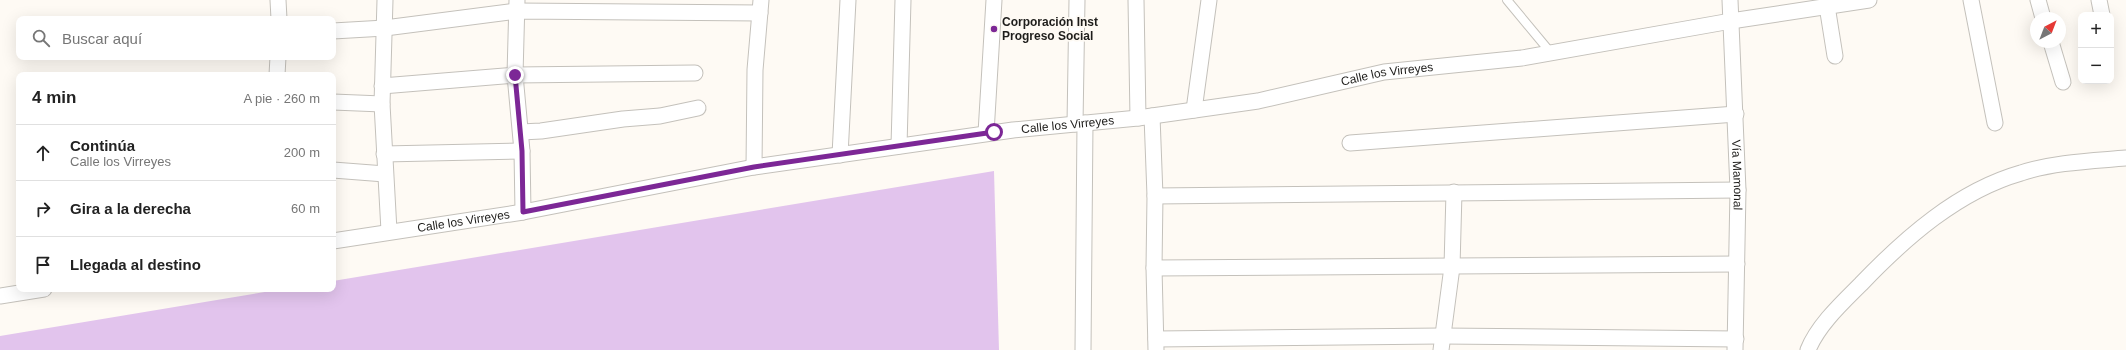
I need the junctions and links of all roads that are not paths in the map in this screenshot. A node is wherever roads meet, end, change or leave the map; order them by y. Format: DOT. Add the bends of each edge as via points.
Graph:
graph roads {
  1 [pos="278,0"];
  2 [pos="385,0"];
  3 [pos="848,0"];
  4 [pos="903,0"];
  5 [pos="994,0"];
  6 [pos="1077,0"];
  7 [pos="1136,0"];
  8 [pos="1209,0"];
  9 [pos="1507,0"];
  10 [pos="1730,0"];
  11 [pos="1866,0"];
  12 [pos="1971,0"];
  13 [pos="2038,0"];
  14 [pos="2099,0"];
  15 [pos="517,5"];
  16 [pos="1827,6"];
  17 [pos="761,7"];
  18 [pos="2041,12"];
  19 [pos="2101,12"];
  20 [pos="279,16"];
  21 [pos="1731,21"];
  22 [pos="385,28"];
  23 [pos="336,31"];
  24 [pos="2053,48"];
  25 [pos="1551,53"];
  26 [pos="1835,56"];
  27 [pos="278,60"];
  28 [pos="277,72"];
  29 [pos="696,73"];
  30 [pos="515,75"];
  31 [pos="2063,82"];
  32 [pos="382,86"];
  33 [pos="336,102"];
  34 [pos="382,104"];
  35 [pos="698,108"];
  36 [pos="1194,110"];
  37 [pos="1736,114"];
  38 [pos="1145,117"];
  39 [pos="1995,123"];
  40 [pos="1080,124"];
  41 [pos="521,132"];
  42 [pos="986,133"];
  43 [pos="1350,143"];
  44 [pos="899,146"];
  45 [pos="522,151"];
  46 [pos="384,154"];
  47 [pos="840,155"];
  48 [pos="2126,158"];
  49 [pos="754,167"];
  50 [pos="336,170"];
  51 [pos="385,174"];
  52 [pos="1738,190"];
  53 [pos="1454,192"];
  54 [pos="1155,196"];
  55 [pos="523,212"];
  56 [pos="389,231"];
  57 [pos="336,240"];
  58 [pos="1737,264"];
  59 [pos="1452,267"];
  60 [pos="1154,268"];
  61 [pos="25,292"];
  62 [pos="0,296"];
  63 [pos="1441,343"];
  64 [pos="1156,344"];
  65 [pos="1736,344"];
  66 [pos="1083,350"];
  67 [pos="1808,350"];
  1 -- 20 [label="street"];
  2 -- 22 [label="street"];
  3 -- 47 [label="street"];
  4 -- 44 [label="street"];
  5 -- 42 [label="street"];
  6 -- 40 [label="street"];
  7 -- 38 [label="street"];
  8 -- 36 [label="street"];
  9 -- 25 [label="lane"];
  10 -- 21 [label="street, Vía Mamonal"];
  11 -- 16 [label="street, Calle los Virreyes"];
  12 -- 39 [label="street"];
  13 -- 18 [label="street"];
  14 -- 19 [label="street"];
  15 -- 17 [label="street"];
  15 -- 22 [label="street"];
  15 -- 30 [label="street"];
  16 -- 21 [label="street, Calle los Virreyes"];
  16 -- 26 [label="street"];
  17 -- 49 [label="street" via="755,70"];
  21 -- 25 [label="street, Calle los Virreyes"];
  21 -- 37 [label="street, Vía Mamonal"];
  22 -- 23 [label="street"];
  22 -- 32 [label="street"];
  24 -- 31 [label="street"];
  25 -- 36 [label="street, Calle los Virreyes" via="1384,72 1258,101"];
  27 -- 28 [label="street"];
  29 -- 30 [label="street"];
  30 -- 32 [label="street"];
  30 -- 41 [label="street"];
  32 -- 34 [label="street"];
  33 -- 34 [label="street"];
  34 -- 46 [label="street"];
  35 -- 41 [label="street" via="660,116"];
  36 -- 38 [label="street, Calle los Virreyes"];
  37 -- 43 [label="street"];
  37 -- 52 [label="street, Vía Mamonal"];
  38 -- 40 [label="street, Calle los Virreyes"];
  38 -- 54 [label="street"];
  40 -- 42 [label="street, Calle los Virreyes"];
  40 -- 66 [label="street"];
  41 -- 45 [label="street"];
  42 -- 44 [label="street, Calle los Virreyes"];
  44 -- 47 [label="street, Calle los Virreyes"];
  45 -- 46 [label="street"];
  45 -- 55 [label="street"];
  46 -- 51 [label="street"];
  47 -- 49 [label="street, Calle los Virreyes"];
  48 -- 67 [label="street" via="2071,162 2021,173 1980,190 1940,213 1888,255 1845,300 1811,342"];
  49 -- 55 [label="street, Calle los Virreyes"];
  50 -- 51 [label="street"];
  51 -- 56 [label="street"];
  52 -- 53 [label="street"];
  52 -- 58 [label="street, Vía Mamonal"];
  53 -- 54 [label="street"];
  53 -- 59 [label="street"];
  54 -- 60 [label="street"];
  55 -- 56 [label="street, Calle los Virreyes"];
  56 -- 57 [label="street, Calle los Virreyes"];
  58 -- 59 [label="street"];
  58 -- 65 [label="street, Vía Mamonal"];
  59 -- 60 [label="street"];
  59 -- 63 [label="street"];
  60 -- 64 [label="street"];
  61 -- 62 [label="street"];
  63 -- 64 [label="street"];
  63 -- 65 [label="street"];
}
